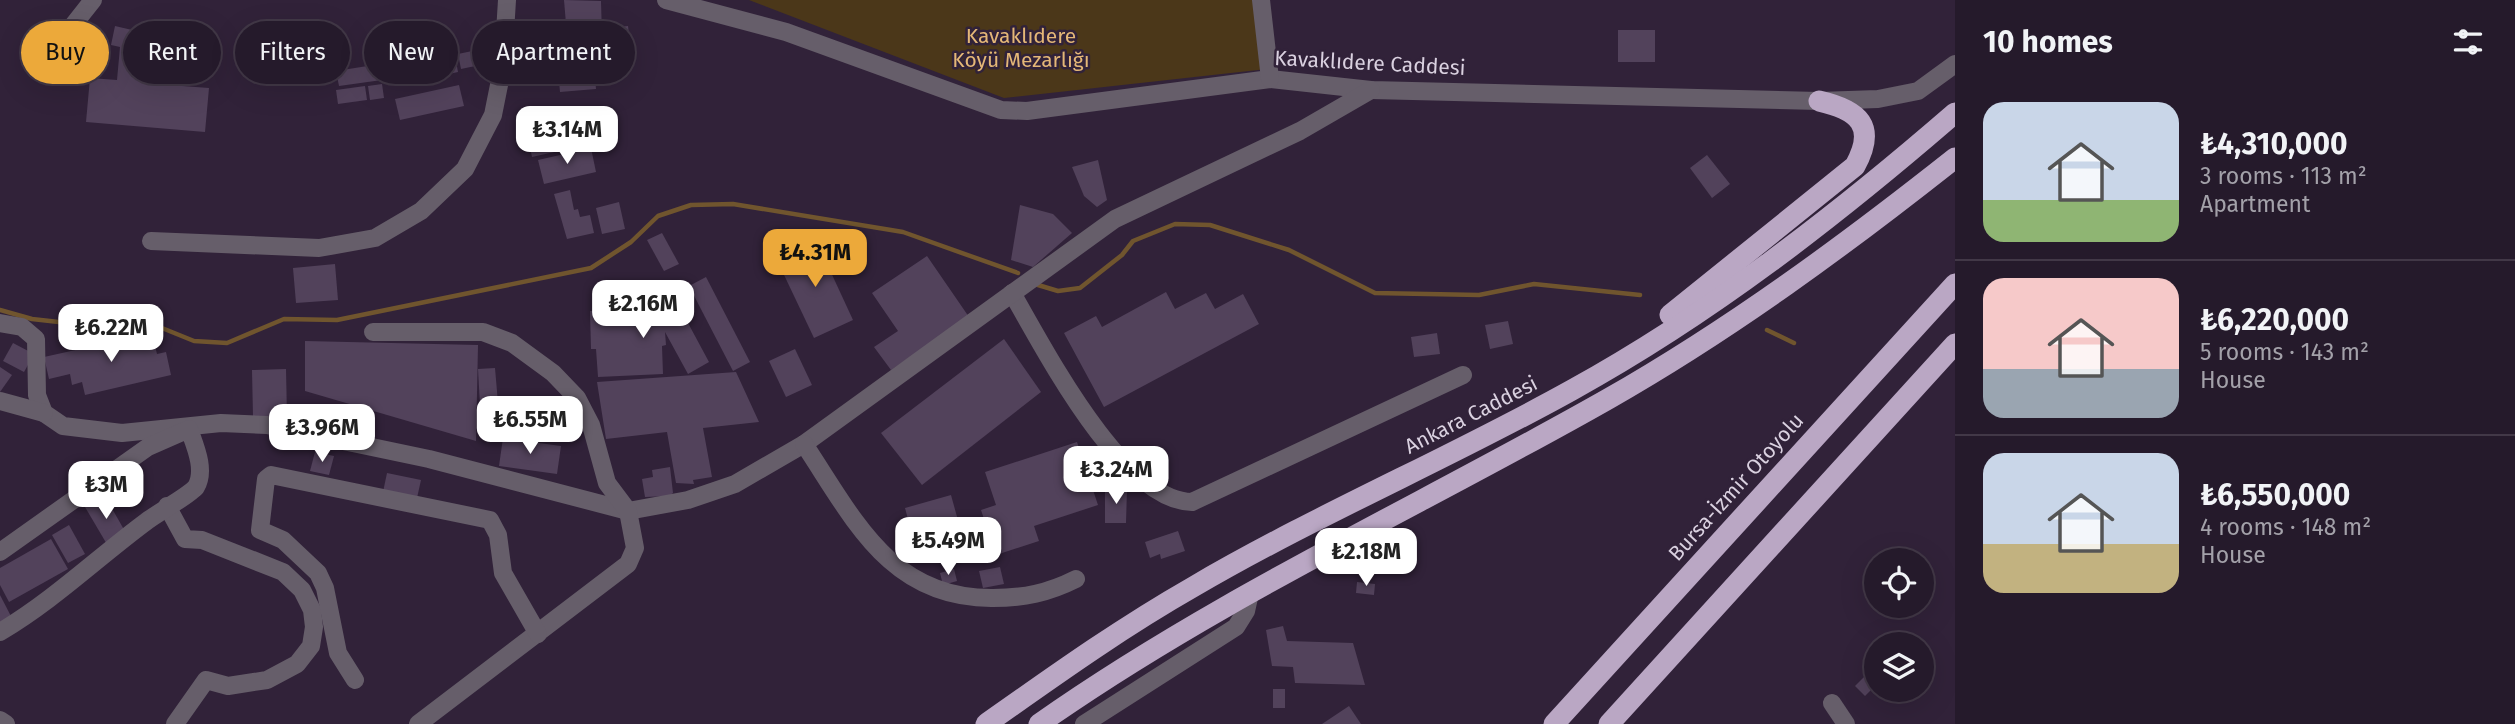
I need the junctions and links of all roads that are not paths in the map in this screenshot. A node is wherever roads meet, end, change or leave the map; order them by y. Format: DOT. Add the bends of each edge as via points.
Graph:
graph roads {
  1 [pos="93,0"];
  2 [pos="507,0"];
  3 [pos="666,0"];
  4 [pos="1261,0"];
  5 [pos="76,21"];
  6 [pos="1955,64"];
  7 [pos="1270,79"];
  8 [pos="1371,90"];
  9 [pos="1819,101"];
  10 [pos="1955,113"];
  11 [pos="1955,158"];
  12 [pos="151,241"];
  13 [pos="1955,284"];
  14 [pos="1012,293"];
  15 [pos="0,323"];
  16 [pos="373,332"];
  17 [pos="1955,344"];
  18 [pos="1463,375"];
  19 [pos="1574,389"];
  20 [pos="0,401"];
  21 [pos="44,413"];
  22 [pos="189,429"];
  23 [pos="803,444"];
  24 [pos="167,506"];
  25 [pos="628,511"];
  26 [pos="0,552"];
  27 [pos="1076,579"];
  28 [pos="1250,593"];
  29 [pos="0,632"];
  30 [pos="538,634"];
  31 [pos="355,680"];
  32 [pos="1832,703"];
  33 [pos="0,720"];
  34 [pos="6,724"];
  35 [pos="175,724"];
  36 [pos="418,724"];
  37 [pos="986,724"];
  38 [pos="1039,724"];
  39 [pos="1084,724"];
  40 [pos="1554,724"];
  41 [pos="1609,724"];
  42 [pos="1846,724"];
  1 -- 5 [label="street"];
  2 -- 12 [label="street" via="503,65 493,115 465,169 421,211 375,238 319,248"];
  3 -- 7 [label="street, Kavaklıdere Caddesi" via="786,32 1001,110 1027,111"];
  4 -- 7 [label="street"];
  6 -- 9 [label="street, Kavaklıdere Caddesi" via="1918,91 1878,99"];
  7 -- 8 [label="street, Kavaklıdere Caddesi"];
  8 -- 9 [label="street, Kavaklıdere Caddesi"];
  8 -- 14 [label="street" via="1300,131 1115,219"];
  9 -- 19 [label="highway" via="1849,109 1864,128 1865,147 1855,166"];
  10 -- 19 [label="highway, Ankara Caddesi" via="1780,256"];
  11 -- 28 [label="highway" via="1740,317 1622,390"];
  13 -- 40 [label="highway, Bursa-İzmir Otoyolu"];
  14 -- 18 [label="street" via="1082,414 1158,491 1182,502 1192,502"];
  14 -- 23 [label="street"];
  15 -- 21 [label="street" via="22,327 36,339 37,395"];
  16 -- 25 [label="street" via="482,332 512,342 535,358 577,398 591,425 607,483"];
  17 -- 41 [label="highway"];
  19 -- 37 [label="highway, Ankara Caddesi" via="1194,586 1097,646"];
  20 -- 21 [label="street"];
  21 -- 22 [label="street" via="62,426 87,431"];
  22 -- 24 [label="street" via="200,474 195,488"];
  22 -- 25 [label="street" via="233,424 303,431 429,458"];
  22 -- 26 [label="street" via="148,447"];
  23 -- 25 [label="street" via="735,484 688,500"];
  23 -- 27 [label="street" via="873,547 925,587 963,598 1014,598 1049,593"];
  24 -- 29 [label="street" via="41,608"];
  24 -- 35 [label="street" via="185,538 202,540 283,572 302,590 314,627 311,646 297,664 267,680 228,687 206,680"];
  25 -- 30 [label="street" via="633,557"];
  28 -- 38 [label="highway" via="1108,675"];
  28 -- 39 [label="street" via="1236,627"];
  30 -- 31 [label="street" via="503,573 498,535 490,520 271,475 265,479 260,530 282,540 318,573 330,605 338,653"];
  30 -- 36 [label="street"];
  32 -- 42 [label="street"];
  33 -- 34 [label="street"];
}
